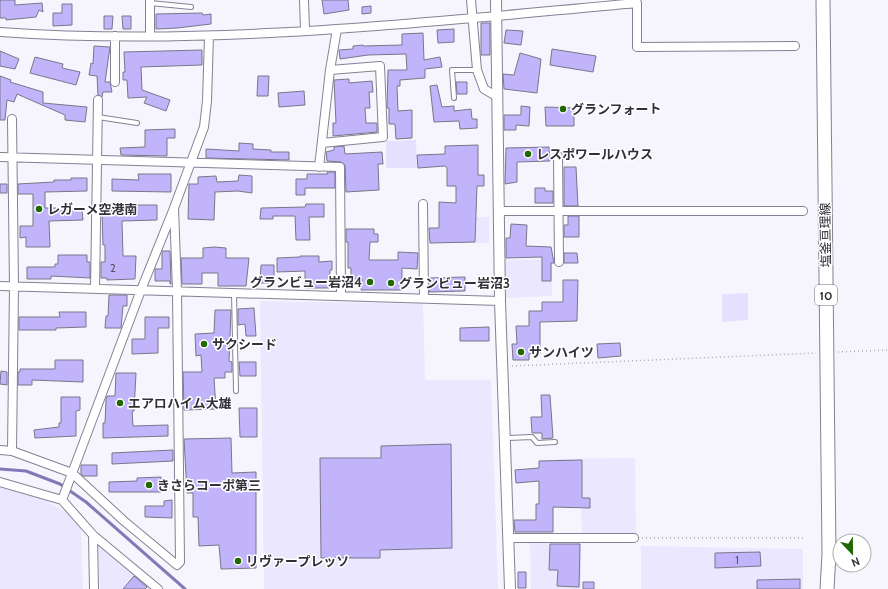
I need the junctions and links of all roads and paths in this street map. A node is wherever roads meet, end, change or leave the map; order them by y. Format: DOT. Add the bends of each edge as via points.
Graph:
graph roads {
  1 [pos="304,0"];
  2 [pos="471,0"];
  3 [pos="496,0"];
  4 [pos="824,0"];
  5 [pos="150,1"];
  6 [pos="191,7"];
  7 [pos="495,16"];
  8 [pos="472,18"];
  9 [pos="337,29"];
  10 [pos="305,30"];
  11 [pos="0,32"];
  12 [pos="115,36"];
  13 [pos="150,36"];
  14 [pos="209,36"];
  15 [pos="795,46"];
  16 [pos="330,70"];
  17 [pos="477,70"];
  18 [pos="115,82"];
  19 [pos="496,96"];
  20 [pos="454,98"];
  21 [pos="98,100"];
  22 [pos="98,117"];
  23 [pos="12,119"];
  24 [pos="137,123"];
  25 [pos="322,143"];
  26 [pos="558,156"];
  27 [pos="0,157"];
  28 [pos="11,157"];
  29 [pos="98,161"];
  30 [pos="190,163"];
  31 [pos="319,167"];
  32 [pos="423,204"];
  33 [pos="174,208"];
  34 [pos="803,210"];
  35 [pos="498,211"];
  36 [pos="559,211"];
  37 [pos="559,262"];
  38 [pos="0,286"];
  39 [pos="14,286"];
  40 [pos="95,288"];
  41 [pos="141,290"];
  42 [pos="177,290"];
  43 [pos="234,292"];
  44 [pos="341,296"];
  45 [pos="424,298"];
  46 [pos="500,301"];
  47 [pos="888,350"];
  48 [pos="827,353"];
  49 [pos="503,367"];
  50 [pos="236,391"];
  51 [pos="505,438"];
  52 [pos="555,442"];
  53 [pos="0,450"];
  54 [pos="12,451"];
  55 [pos="70,475"];
  56 [pos="0,482"];
  57 [pos="62,500"];
  58 [pos="94,535"];
  59 [pos="508,538"];
  60 [pos="634,538"];
  61 [pos="805,538"];
  62 [pos="94,589"];
  63 [pos="158,589"];
  64 [pos="510,589"];
  65 [pos="827,589"];
  1 -- 10 [label="street"];
  2 -- 8 [label="street"];
  3 -- 7 [label="street"];
  4 -- 48 [label="main road, 塩釜亘理線 / 10"];
  5 -- 6 [label="lane"];
  5 -- 13 [label="street"];
  7 -- 8 [label="street"];
  7 -- 15 [label="street" via="637,3 637,47"];
  7 -- 19 [label="street"];
  8 -- 9 [label="street"];
  8 -- 17 [label="street"];
  9 -- 10 [label="street"];
  9 -- 16 [label="street"];
  10 -- 14 [label="street"];
  11 -- 12 [label="street" via="67,37"];
  12 -- 13 [label="street"];
  12 -- 18 [label="street"];
  13 -- 14 [label="street"];
  14 -- 30 [label="street" via="204,127"];
  16 -- 25 [label="street"];
  16 -- 25 [label="street" via="380,66 382,137"];
  17 -- 19 [label="street" via="484,89"];
  17 -- 20 [label="lane" via="452,70"];
  19 -- 35 [label="street"];
  21 -- 22 [label="street"];
  22 -- 24 [label="lane"];
  22 -- 29 [label="street"];
  23 -- 28 [label="street"];
  25 -- 31 [label="street"];
  26 -- 36 [label="street"];
  27 -- 28 [label="street"];
  28 -- 29 [label="street"];
  28 -- 39 [label="street"];
  29 -- 30 [label="street"];
  29 -- 40 [label="street"];
  30 -- 31 [label="street"];
  30 -- 33 [label="street"];
  31 -- 44 [label="street" via="340,167"];
  32 -- 45 [label="street"];
  33 -- 41 [label="street"];
  33 -- 42 [label="street"];
  34 -- 36 [label="street"];
  35 -- 36 [label="street"];
  35 -- 46 [label="street"];
  36 -- 37 [label="street"];
  38 -- 39 [label="street"];
  39 -- 40 [label="street"];
  39 -- 54 [label="street"];
  40 -- 41 [label="street"];
  41 -- 42 [label="street"];
  41 -- 55 [label="street"];
  42 -- 43 [label="street"];
  42 -- 55 [label="street" via="180,562 177,565"];
  43 -- 44 [label="street"];
  43 -- 50 [label="lane"];
  44 -- 45 [label="street"];
  45 -- 46 [label="street"];
  46 -- 49 [label="street"];
  47 -- 48 [label="path"];
  48 -- 49 [label="path"];
  48 -- 65 [label="main road, 塩釜亘理線 / 10"];
  49 -- 51 [label="street"];
  51 -- 52 [label="lane" via="532,437 537,443"];
  51 -- 59 [label="street"];
  53 -- 54 [label="street"];
  54 -- 55 [label="street"];
  55 -- 57 [label="street"];
  56 -- 57 [label="street"];
  57 -- 58 [label="street"];
  58 -- 62 [label="street"];
  58 -- 63 [label="street"];
  59 -- 60 [label="street"];
  59 -- 64 [label="street"];
  60 -- 61 [label="path"];
}
